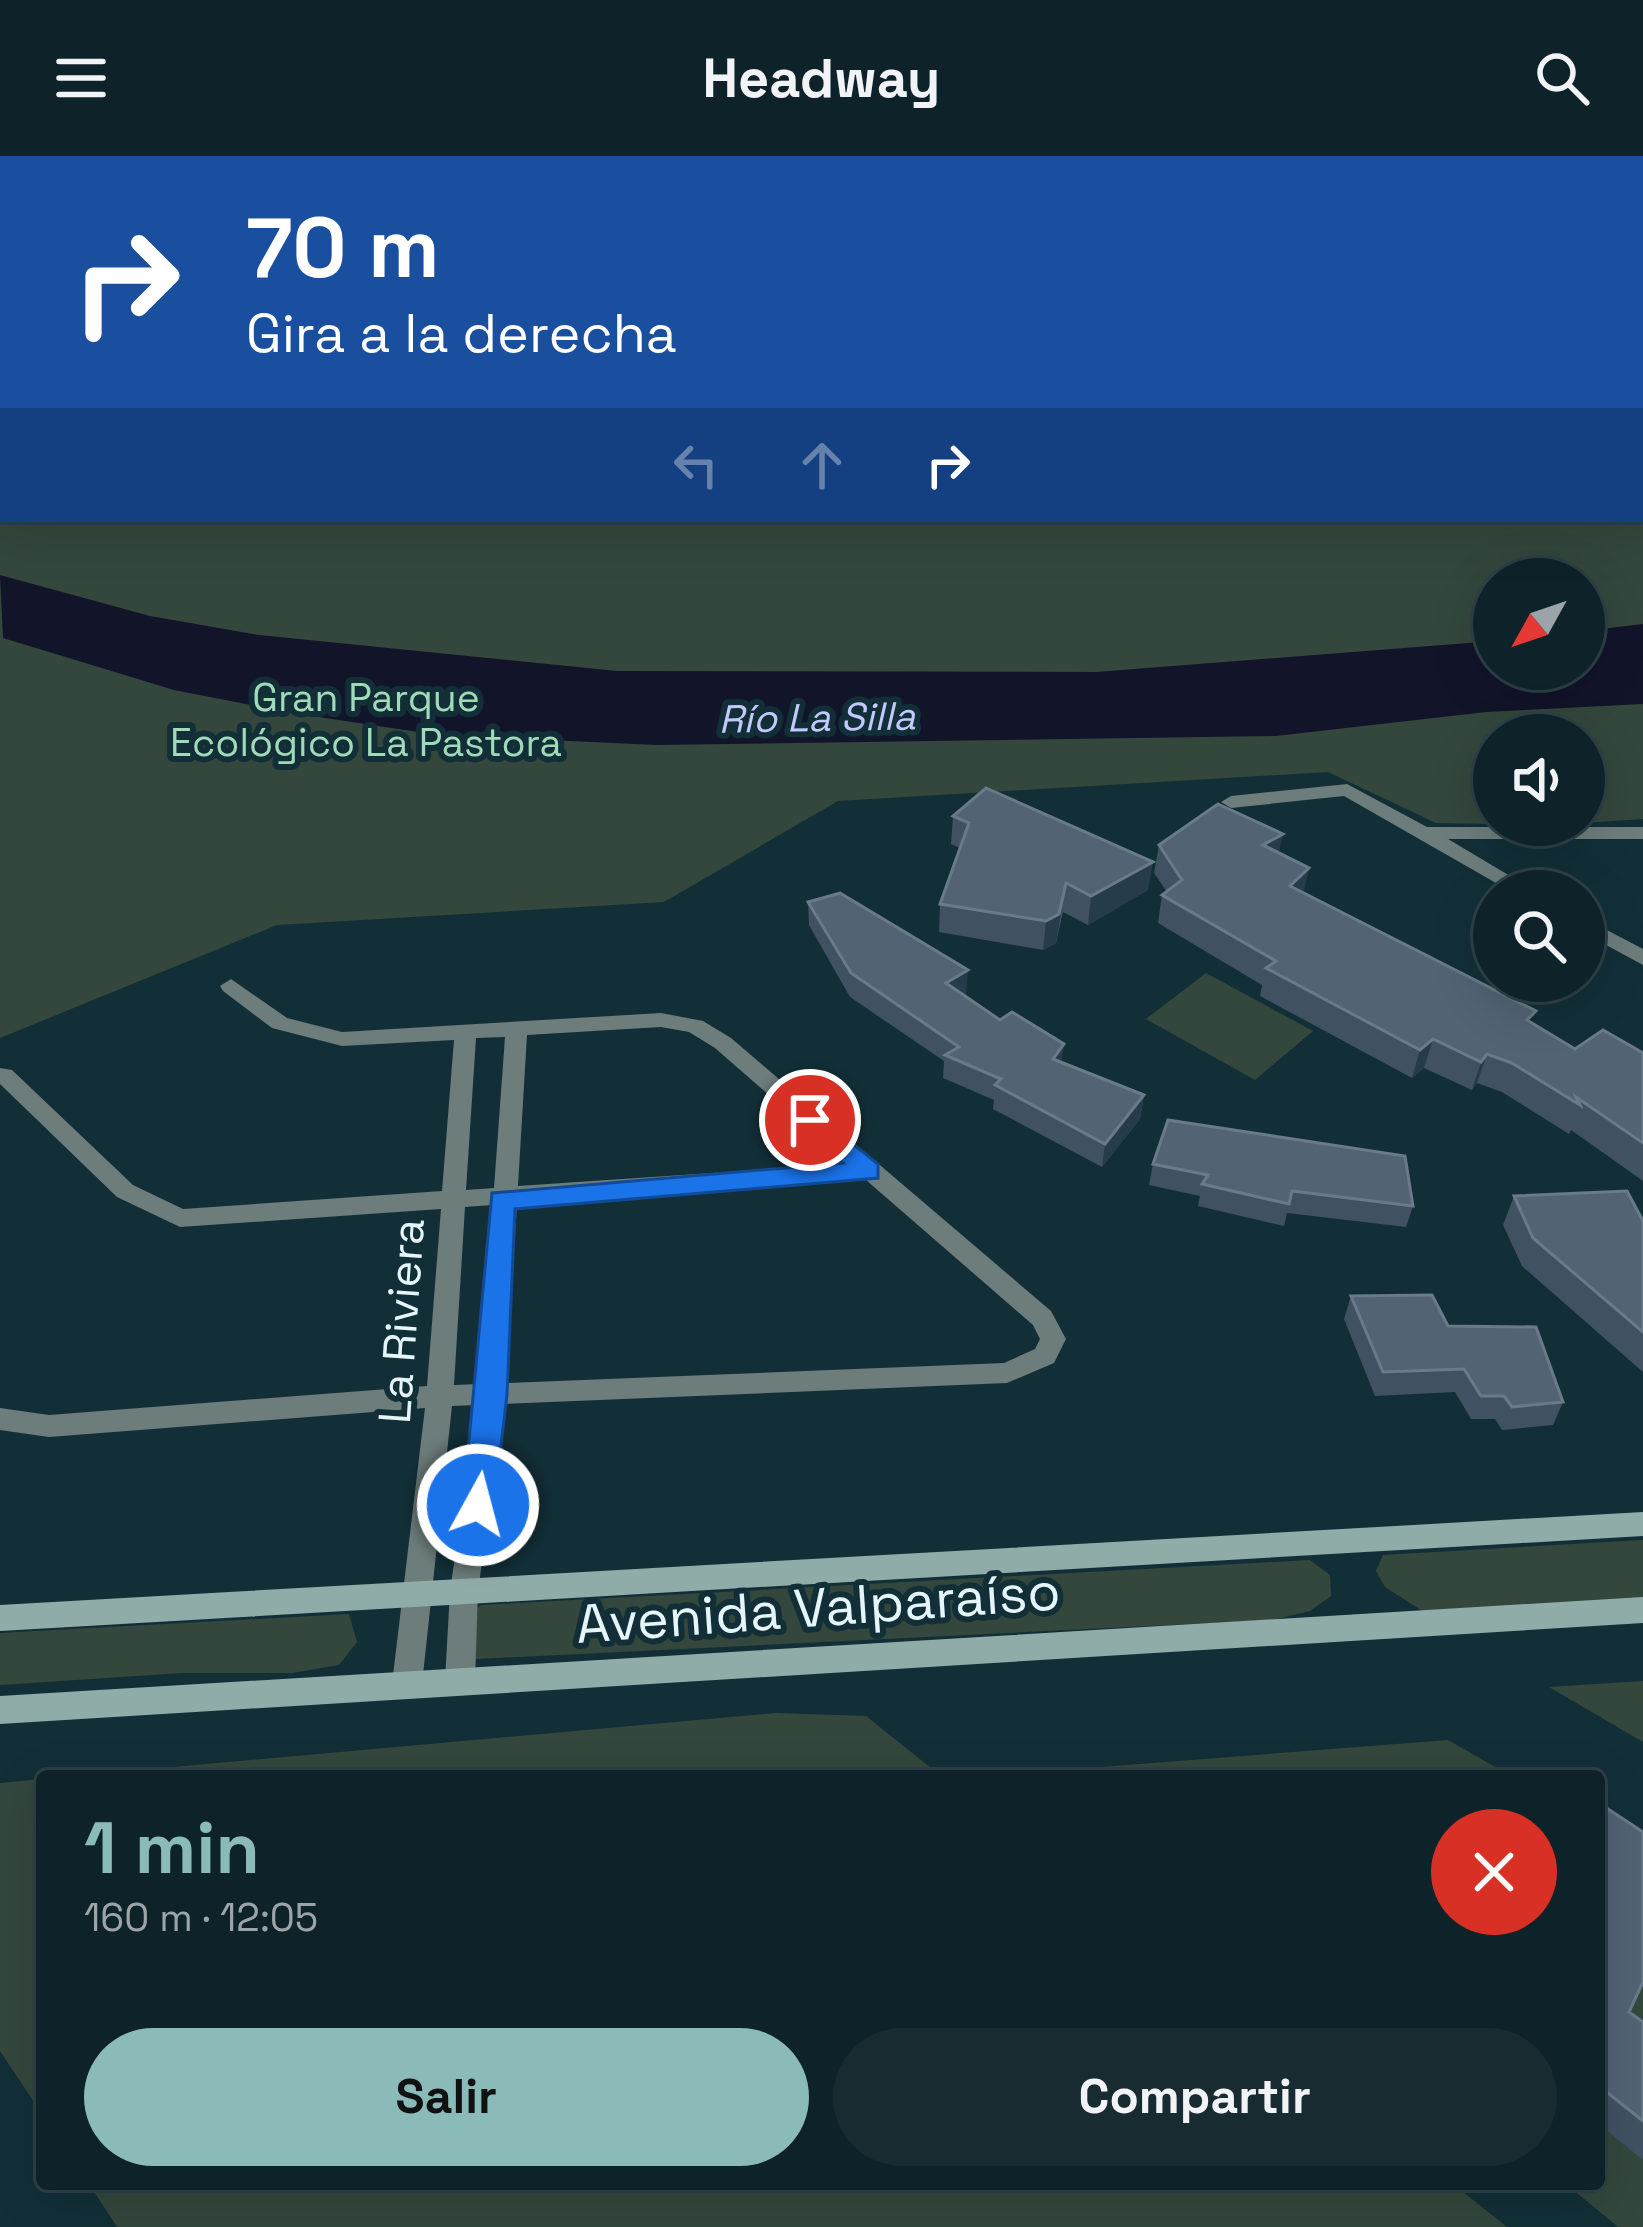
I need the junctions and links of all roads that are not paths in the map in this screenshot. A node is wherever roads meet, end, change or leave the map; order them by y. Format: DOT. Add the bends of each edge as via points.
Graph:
graph roads {
  1 [pos="1231,802"];
  2 [pos="1643,832"];
  3 [pos="1425,833"];
  4 [pos="1489,870"];
  5 [pos="1605,936"];
  6 [pos="1643,958"];
  7 [pos="231,986"];
  8 [pos="516,1033"];
  9 [pos="465,1035"];
  10 [pos="4,1075"];
  11 [pos="868,1171"];
  12 [pos="451,1200"];
  13 [pos="501,1200"];
  14 [pos="492,1395"];
  15 [pos="440,1396"];
  16 [pos="0,1419"];
  17 [pos="1643,1524"];
  18 [pos="464,1591"];
  19 [pos="414,1594"];
  20 [pos="1643,1610"];
  21 [pos="0,1618"];
  22 [pos="460,1680"];
  23 [pos="406,1684"];
  24 [pos="0,1710"];
  1 -- 3 [label="street" via="1347,790"];
  2 -- 3 [label="street"];
  3 -- 4 [label="street"];
  5 -- 6 [label="street"];
  7 -- 9 [label="street" via="307,1034"];
  8 -- 9 [label="street"];
  8 -- 11 [label="street" via="661,1020 695,1026"];
  8 -- 13 [label="street, La Riviera"];
  9 -- 12 [label="street, La Riviera"];
  10 -- 12 [label="street" via="125,1191 180,1218"];
  11 -- 13 [label="street"];
  11 -- 14 [label="street" via="1042,1318 1053,1339 1046,1356 1007,1373"];
  12 -- 13 [label="street"];
  12 -- 15 [label="street, La Riviera"];
  13 -- 14 [label="street, La Riviera"];
  14 -- 15 [label="street"];
  14 -- 18 [label="street, La Riviera"];
  15 -- 16 [label="street" via="49,1426"];
  15 -- 19 [label="street, La Riviera"];
  17 -- 18 [label="main road, Avenida Valparaíso"];
  18 -- 19 [label="main road, Avenida Valparaíso"];
  18 -- 22 [label="street, La Riviera"];
  19 -- 21 [label="main road, Avenida Valparaíso"];
  19 -- 23 [label="street, La Riviera"];
  20 -- 22 [label="main road, Avenida Valparaíso"];
  22 -- 23 [label="main road, Avenida Valparaíso"];
  23 -- 24 [label="main road, Avenida Valparaíso"];
}
